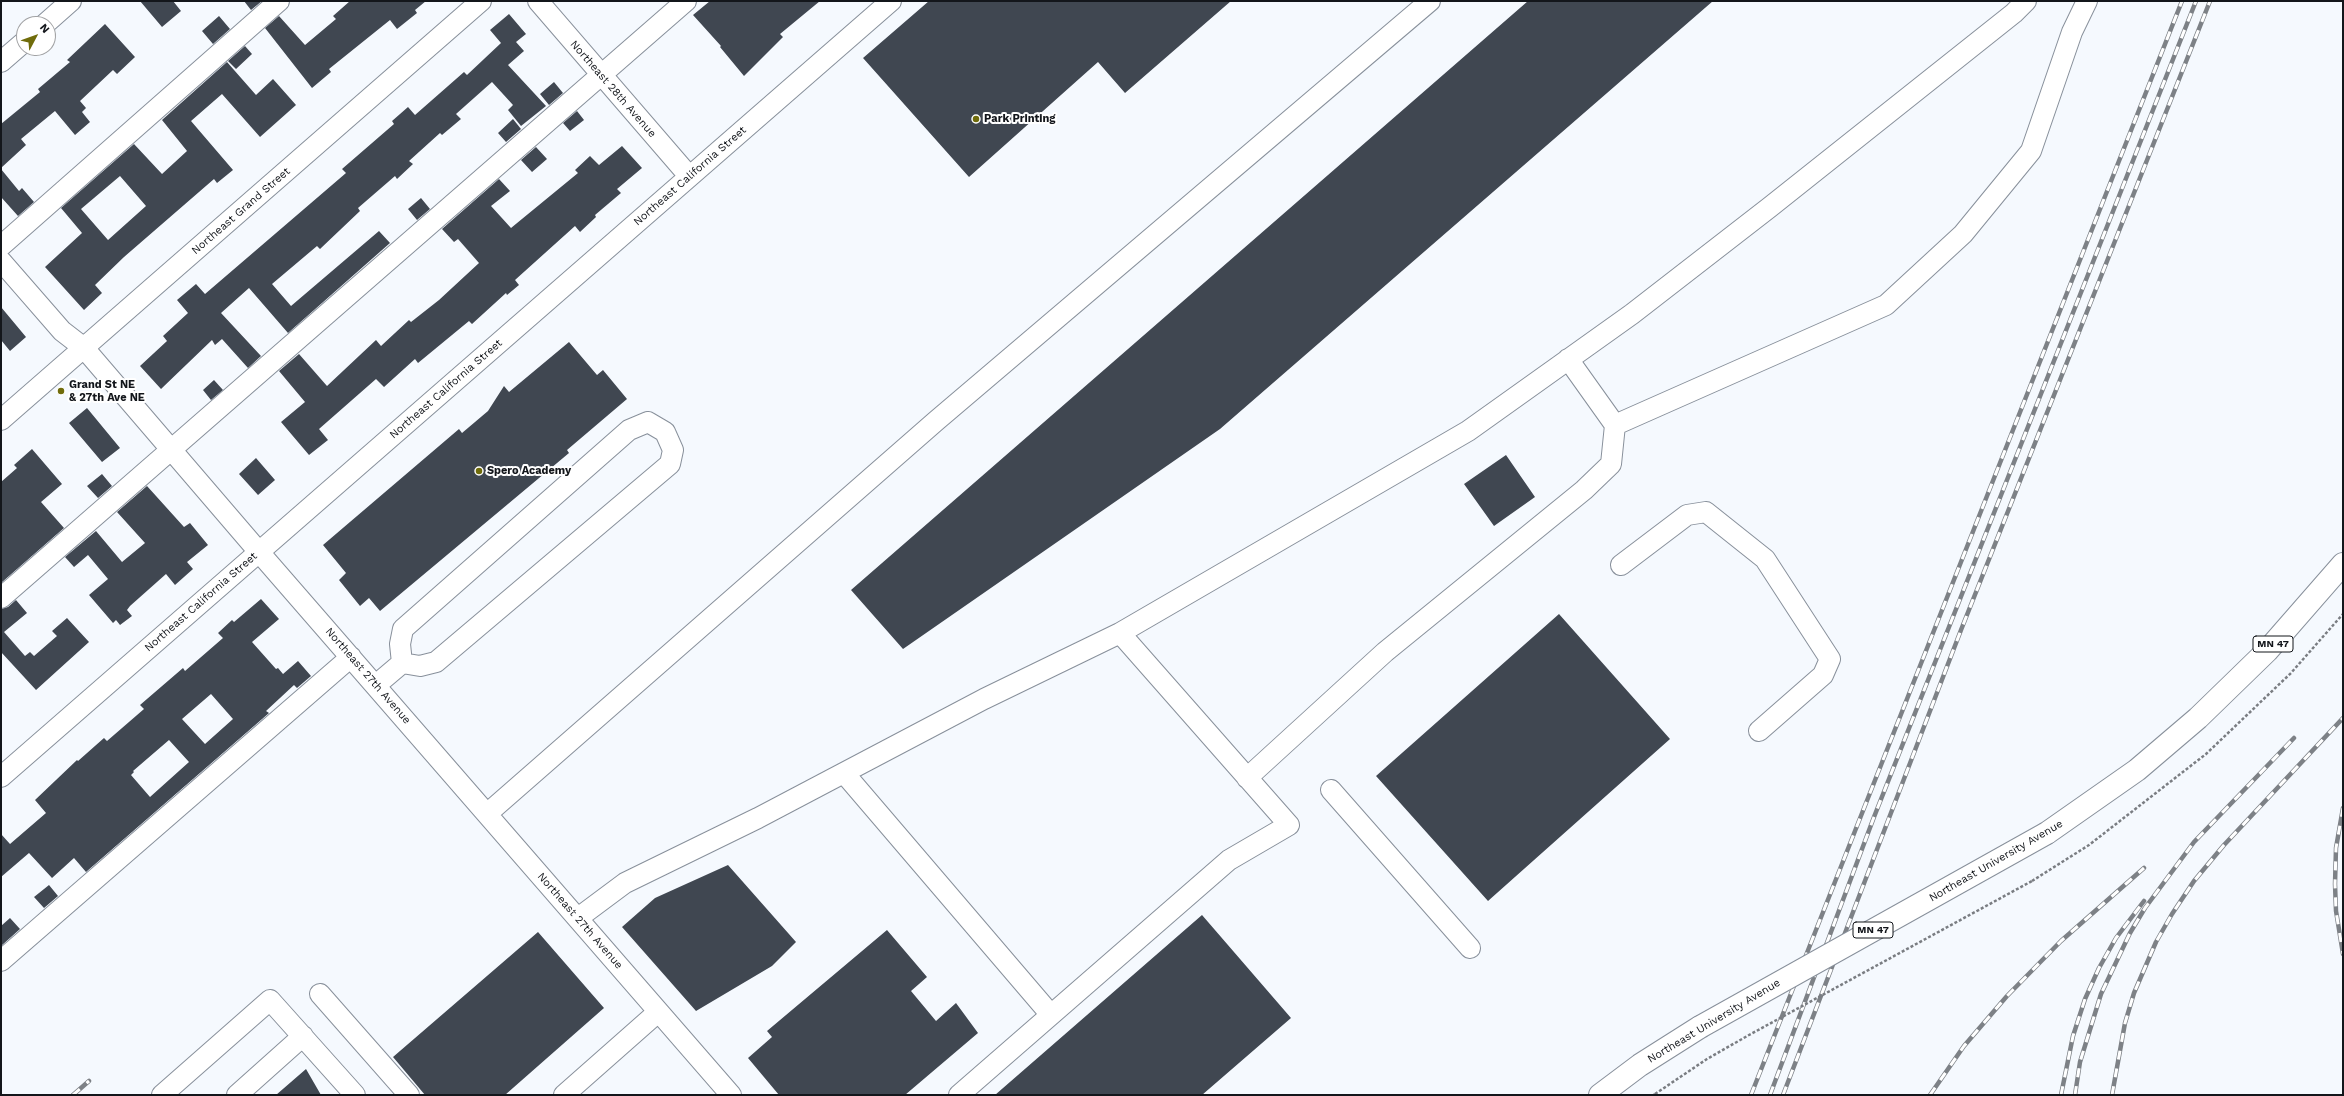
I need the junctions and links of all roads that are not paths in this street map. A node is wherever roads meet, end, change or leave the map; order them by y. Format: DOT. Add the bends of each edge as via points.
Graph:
graph roads {
  1 [pos="71,1"];
  2 [pos="279,1"];
  3 [pos="481,1"];
  4 [pos="538,1"];
  5 [pos="686,1"];
  6 [pos="891,1"];
  7 [pos="1430,1"];
  8 [pos="2026,1"];
  9 [pos="2087,1"];
  10 [pos="54,16"];
  11 [pos="16,49"];
  12 [pos="1,62"];
  13 [pos="601,75"];
  14 [pos="689,176"];
  15 [pos="1,246"];
  16 [pos="1,261"];
  17 [pos="84,348"];
  18 [pos="1568,359"];
  19 [pos="1,420"];
  20 [pos="1615,425"];
  21 [pos="171,449"];
  22 [pos="258,552"];
  23 [pos="2343,564"];
  24 [pos="1621,565"];
  25 [pos="1,598"];
  26 [pos="1120,633"];
  27 [pos="351,657"];
  28 [pos="402,663"];
  29 [pos="376,685"];
  30 [pos="1759,731"];
  31 [pos="844,773"];
  32 [pos="1,777"];
  33 [pos="1247,778"];
  34 [pos="1331,790"];
  35 [pos="488,813"];
  36 [pos="578,918"];
  37 [pos="1470,948"];
  38 [pos="1,961"];
  39 [pos="320,994"];
  40 [pos="658,1012"];
  41 [pos="1051,1015"];
  42 [pos="303,1036"];
  43 [pos="162,1095"];
  44 [pos="236,1095"];
  45 [pos="355,1095"];
  46 [pos="409,1095"];
  47 [pos="564,1095"];
  48 [pos="731,1095"];
  49 [pos="960,1095"];
  50 [pos="1600,1095"];
  1 -- 10 [label="street"];
  2 -- 15 [label="street"];
  3 -- 17 [label="street, Northeast Grand Street"];
  4 -- 13 [label="street, Northeast 28th Avenue"];
  5 -- 13 [label="street"];
  6 -- 14 [label="street, Northeast California Street"];
  7 -- 35 [label="street" via="936,421"];
  8 -- 18 [label="street" via="1770,207 1632,314"];
  9 -- 20 [label="street" via="2072,32 2031,152 1963,234 1886,305"];
  11 -- 12 [label="street"];
  13 -- 14 [label="street, Northeast 28th Avenue"];
  13 -- 21 [label="street"];
  14 -- 22 [label="street, Northeast California Street"];
  16 -- 17 [label="street, Northeast 27th Avenue" via="62,331"];
  17 -- 19 [label="street, Northeast Grand Street"];
  17 -- 21 [label="street, Northeast 27th Avenue"];
  18 -- 20 [label="street"];
  18 -- 26 [label="street" via="1468,431"];
  20 -- 33 [label="street" via="1610,464 1589,485 1385,652"];
  21 -- 22 [label="street, Northeast 27th Avenue"];
  21 -- 25 [label="street"];
  22 -- 27 [label="street, Northeast 27th Avenue"];
  22 -- 32 [label="street, Northeast California Street"];
  23 -- 50 [label="main road, Northeast University Avenue / MN 47, bridge" via="2267,651 2198,718 2137,770 2047,833 1700,1027 1640,1065"];
  24 -- 30 [label="street" via="1687,515 1706,512 1765,559 1830,659 1823,675"];
  26 -- 31 [label="street" via="984,699"];
  26 -- 33 [label="street"];
  27 -- 29 [label="street, Northeast 27th Avenue"];
  27 -- 38 [label="street"];
  28 -- 28 [label="street" via="420,666 436,662 670,464 673,450 665,432 648,422 629,430 525,520 403,629 400,644"];
  28 -- 29 [label="street"];
  29 -- 35 [label="street, Northeast 27th Avenue"];
  31 -- 36 [label="street" via="625,883"];
  31 -- 41 [label="street"];
  33 -- 41 [label="street" via="1289,825 1229,860"];
  34 -- 37 [label="street"];
  35 -- 36 [label="street, Northeast 27th Avenue"];
  36 -- 40 [label="street, Northeast 27th Avenue"];
  39 -- 46 [label="street"];
  40 -- 47 [label="street"];
  40 -- 48 [label="street, Northeast 27th Avenue"];
  41 -- 49 [label="street"];
  42 -- 43 [label="street" via="270,1000"];
  42 -- 44 [label="street"];
  42 -- 45 [label="street"];
}
